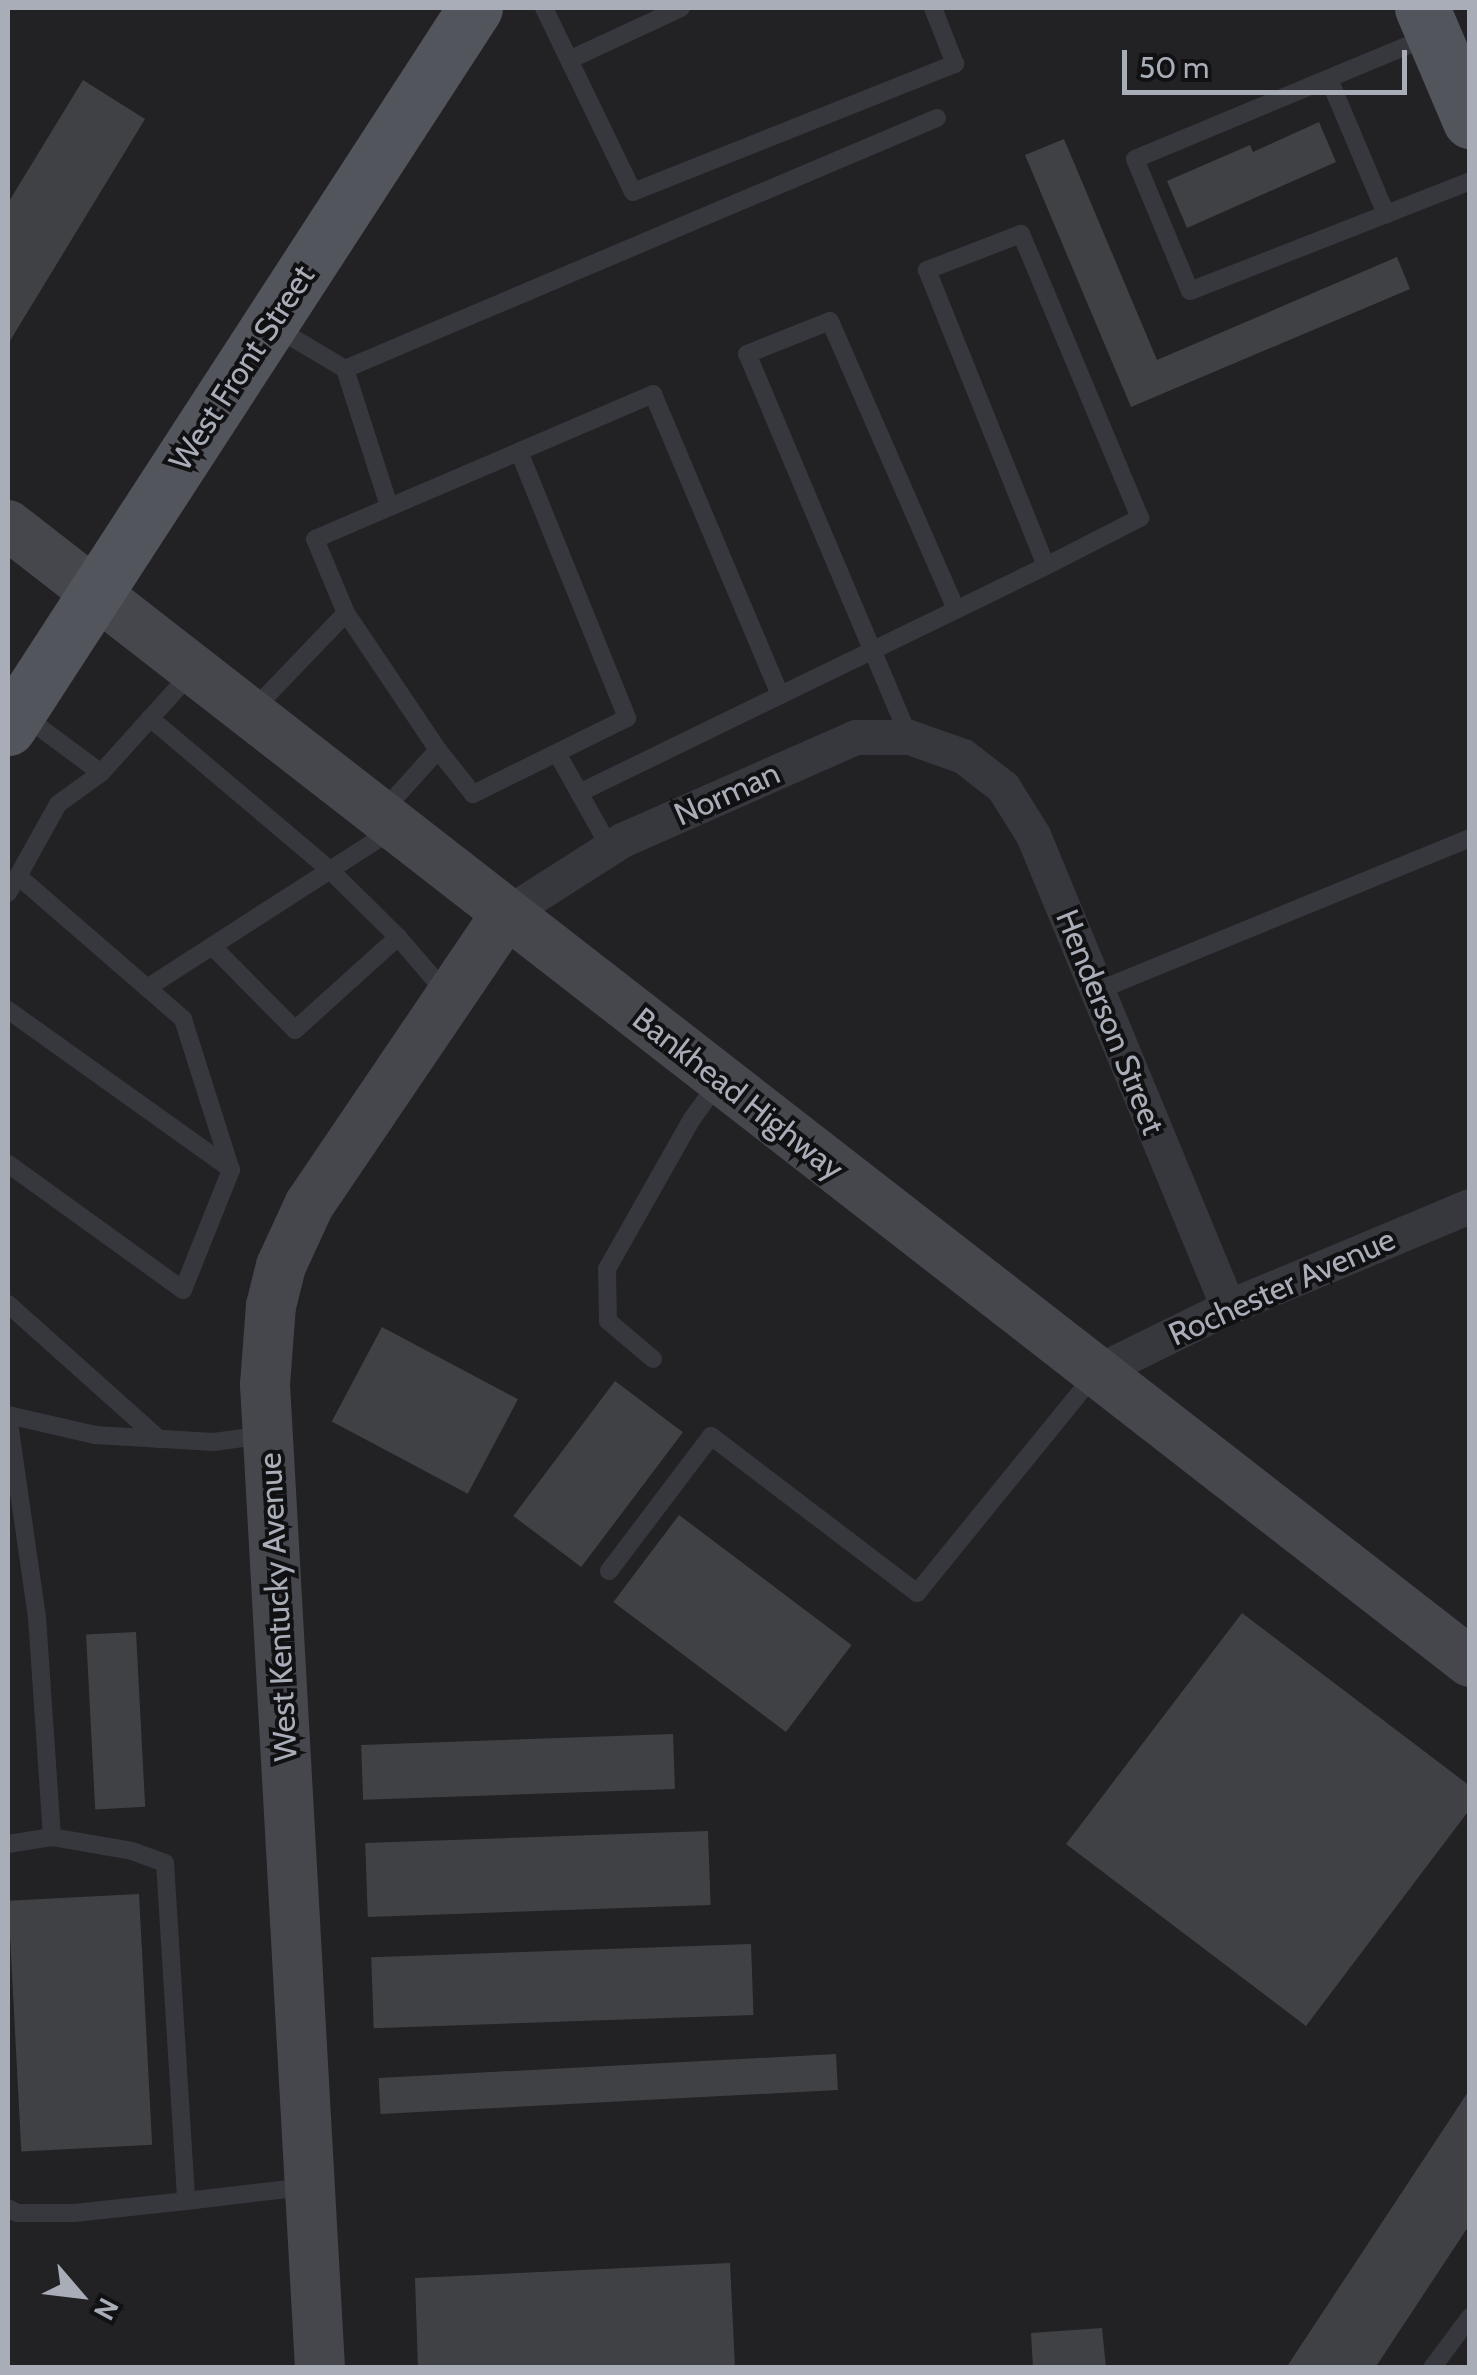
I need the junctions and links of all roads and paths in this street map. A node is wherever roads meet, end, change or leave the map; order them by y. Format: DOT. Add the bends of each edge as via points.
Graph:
graph roads {
  1 [pos="475,8"];
  2 [pos="544,8"];
  3 [pos="681,8"];
  4 [pos="933,8"];
  5 [pos="1428,21"];
  6 [pos="571,59"];
  7 [pos="1329,79"];
  8 [pos="937,118"];
  9 [pos="1470,121"];
  10 [pos="1470,180"];
  11 [pos="1386,214"];
  12 [pos="271,326"];
  13 [pos="344,369"];
  14 [pos="520,454"];
  15 [pos="389,506"];
  16 [pos="8,525"];
  17 [pos="1046,566"];
  18 [pos="95,593"];
  19 [pos="956,610"];
  20 [pos="346,613"];
  21 [pos="870,652"];
  22 [pos="193,670"];
  23 [pos="780,696"];
  24 [pos="250,714"];
  25 [pos="150,718"];
  26 [pos="13,720"];
  27 [pos="909,737"];
  28 [pos="438,750"];
  29 [pos="558,754"];
  30 [pos="963,756"];
  31 [pos="101,774"];
  32 [pos="579,793"];
  33 [pos="387,822"];
  34 [pos="1470,838"];
  35 [pos="610,848"];
  36 [pos="332,872"];
  37 [pos="12,885"];
  38 [pos="506,914"];
  39 [pos="398,938"];
  40 [pos="212,946"];
  41 [pos="147,988"];
  42 [pos="1097,991"];
  43 [pos="450,998"];
  44 [pos="8,1010"];
  45 [pos="720,1080"];
  46 [pos="8,1164"];
  47 [pos="232,1170"];
  48 [pos="1470,1206"];
  49 [pos="8,1304"];
  50 [pos="1228,1307"];
  51 [pos="653,1359"];
  52 [pos="1096,1372"];
  53 [pos="8,1416"];
  54 [pos="268,1434"];
  55 [pos="159,1439"];
  56 [pos="609,1571"];
  57 [pos="1470,1662"];
  58 [pos="52,1838"];
  59 [pos="8,1844"];
  60 [pos="310,2187"];
  61 [pos="186,2201"];
  62 [pos="8,2208"];
  63 [pos="1470,2316"];
  64 [pos="320,2368"];
  65 [pos="1432,2368"];
  1 -- 12 [label="main road, West Front Street"];
  2 -- 6 [label="lane"];
  3 -- 6 [label="lane"];
  4 -- 6 [label="lane" via="955,64 633,192"];
  5 -- 7 [label="lane"];
  5 -- 9 [label="main road"];
  7 -- 11 [label="lane"];
  7 -- 11 [label="lane" via="1135,159 1190,292"];
  8 -- 13 [label="lane"];
  10 -- 11 [label="lane"];
  12 -- 13 [label="lane"];
  12 -- 18 [label="main road, West Front Street"];
  13 -- 15 [label="lane"];
  14 -- 15 [label="lane"];
  14 -- 23 [label="lane" via="653,394"];
  14 -- 29 [label="lane" via="627,718"];
  15 -- 20 [label="lane" via="315,539"];
  16 -- 18 [label="street, Bankhead Highway"];
  17 -- 17 [label="lane" via="927,270 1021,234 1140,518"];
  17 -- 19 [label="lane"];
  18 -- 22 [label="street, Bankhead Highway"];
  18 -- 26 [label="main road, West Front Street"];
  19 -- 21 [label="lane"];
  19 -- 21 [label="lane" via="830,321 747,354"];
  20 -- 24 [label="lane"];
  20 -- 28 [label="lane"];
  21 -- 23 [label="lane"];
  21 -- 27 [label="lane"];
  22 -- 24 [label="street, Bankhead Highway"];
  22 -- 25 [label="lane"];
  23 -- 32 [label="lane"];
  24 -- 33 [label="street, Bankhead Highway"];
  25 -- 31 [label="lane"];
  25 -- 36 [label="lane"];
  26 -- 31 [label="lane"];
  27 -- 30 [label="street, Norman"];
  27 -- 35 [label="street, Norman" via="856,737"];
  28 -- 29 [label="lane" via="473,794"];
  28 -- 33 [label="lane"];
  29 -- 32 [label="lane"];
  30 -- 42 [label="street, Henderson Street" via="1003,787 1033,835"];
  31 -- 37 [label="lane" via="58,804"];
  32 -- 35 [label="lane"];
  33 -- 36 [label="lane"];
  33 -- 38 [label="street, Bankhead Highway"];
  34 -- 42 [label="lane"];
  35 -- 38 [label="street, Norman"];
  36 -- 39 [label="lane"];
  36 -- 40 [label="lane"];
  37 -- 41 [label="lane"];
  38 -- 43 [label="street, West Kentucky Avenue"];
  38 -- 45 [label="street, Bankhead Highway"];
  39 -- 40 [label="lane" via="295,1030"];
  39 -- 43 [label="lane"];
  40 -- 41 [label="lane"];
  41 -- 47 [label="lane" via="183,1019"];
  42 -- 50 [label="street, Henderson Street"];
  43 -- 54 [label="street, West Kentucky Avenue" via="292,1238 271,1306"];
  44 -- 47 [label="lane"];
  45 -- 51 [label="lane" via="607,1268 608,1321"];
  45 -- 52 [label="street, Bankhead Highway"];
  46 -- 47 [label="lane" via="184,1290"];
  48 -- 50 [label="street, Rochester Avenue"];
  49 -- 55 [label="lane"];
  50 -- 52 [label="street, Rochester Avenue"];
  52 -- 56 [label="lane" via="917,1593 710,1436"];
  52 -- 57 [label="street, Bankhead Highway"];
  53 -- 55 [label="lane" via="95,1435"];
  53 -- 58 [label="lane" via="37,1617"];
  54 -- 55 [label="lane" via="214,1442"];
  54 -- 60 [label="street, West Kentucky Avenue"];
  58 -- 59 [label="lane"];
  58 -- 61 [label="lane" via="132,1850 164,1863"];
  60 -- 61 [label="lane"];
  60 -- 64 [label="street, West Kentucky Avenue"];
  61 -- 62 [label="lane" via="74,2213"];
  63 -- 65 [label="lane"];
}
